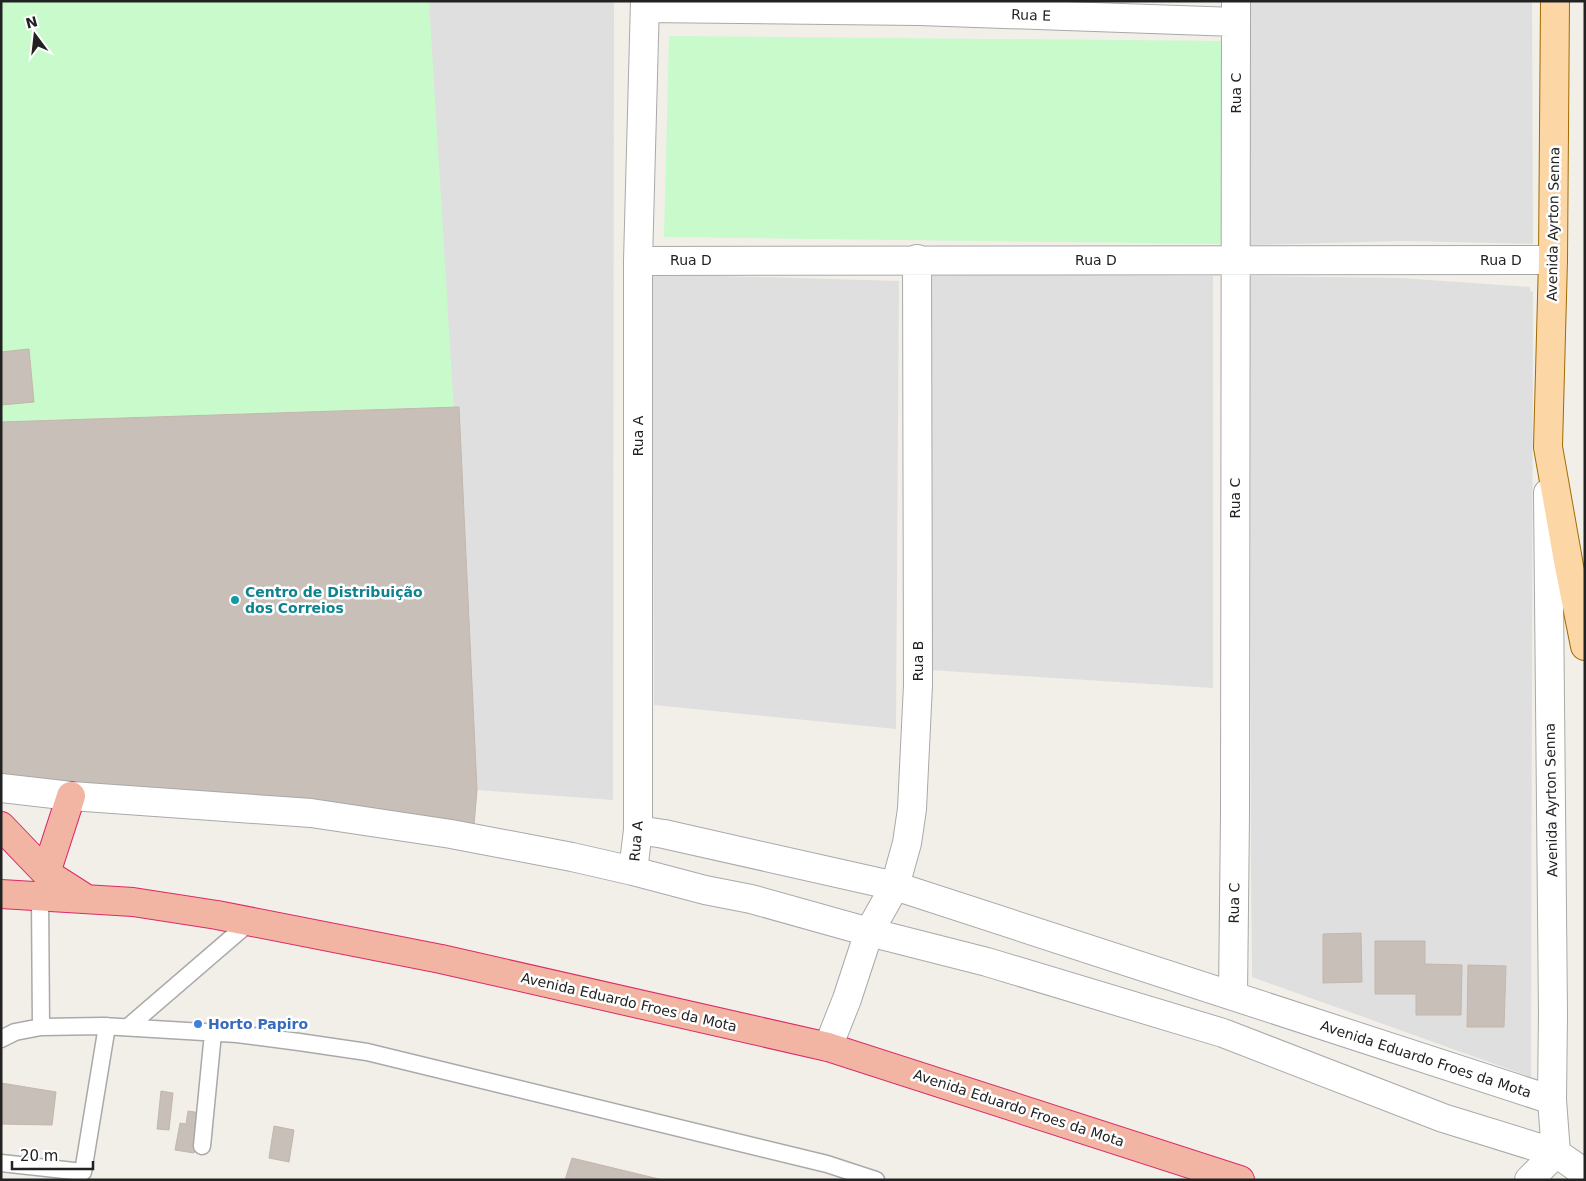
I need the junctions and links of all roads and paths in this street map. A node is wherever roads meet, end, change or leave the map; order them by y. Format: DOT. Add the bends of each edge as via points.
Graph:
graph roads {
  1 [pos="1555,1"];
  2 [pos="645,4"];
  3 [pos="919,6"];
  4 [pos="1236,12"];
  5 [pos="917,259"];
  6 [pos="1553,260"];
  7 [pos="638,261"];
  8 [pos="1235,261"];
  9 [pos="1548,447"];
  10 [pos="1585,646"];
  11 [pos="1,788"];
  12 [pos="71,796"];
  13 [pos="1,826"];
  14 [pos="638,830"];
  15 [pos="633,871"];
  16 [pos="43,884"];
  17 [pos="895,886"];
  18 [pos="1,894"];
  19 [pos="250,922"];
  20 [pos="869,932"];
  21 [pos="1233,996"];
  22 [pos="107,1026"];
  23 [pos="128,1027"];
  24 [pos="41,1028"];
  25 [pos="214,1033"];
  26 [pos="1,1039"];
  27 [pos="828,1047"];
  28 [pos="1552,1100"];
  29 [pos="202,1146"];
  30 [pos="1556,1153"];
  31 [pos="1,1163"];
  32 [pos="1585,1169"];
  33 [pos="876,1180"];
  34 [pos="1240,1180"];
  35 [pos="1529,1180"];
  1 -- 6 [label="main road, Avenida Ayrton Senna"];
  2 -- 3 [label="street, Rua E"];
  2 -- 7 [label="street, Rua A"];
  3 -- 4 [label="street, Rua E"];
  4 -- 8 [label="street, Rua C"];
  5 -- 7 [label="street, Rua D"];
  5 -- 8 [label="street, Rua D"];
  5 -- 17 [label="street, Rua B" via="918,685 912,809"];
  6 -- 8 [label="street, Rua D"];
  6 -- 9 [label="main road, Avenida Ayrton Senna"];
  7 -- 14 [label="street, Rua A"];
  8 -- 21 [label="street, Rua C"];
  9 -- 10 [label="main road, Avenida Ayrton Senna"];
  9 -- 28 [label="street, Avenida Ayrton Senna" via="1554,1015"];
  11 -- 12 [label="street"];
  12 -- 15 [label="street" via="311,813 451,834"];
  12 -- 16 [label="highway"];
  13 -- 16 [label="highway"];
  14 -- 15 [label="street, Rua A"];
  14 -- 17 [label="street, Avenida Eduardo Froes da Mota"];
  15 -- 20 [label="street"];
  16 -- 18 [label="highway"];
  16 -- 19 [label="highway, Avenida Eduardo Froes da Mota" via="86,899 133,902"];
  16 -- 24 [label="lane"];
  17 -- 20 [label="street, Rua B"];
  17 -- 21 [label="street, Avenida Eduardo Froes da Mota"];
  19 -- 23 [label="lane"];
  19 -- 27 [label="highway, Avenida Eduardo Froes da Mota" via="441,959"];
  20 -- 27 [label="street, Rua B"];
  20 -- 30 [label="street" via="987,962 1223,1033 1443,1118"];
  21 -- 28 [label="street, Avenida Eduardo Froes da Mota"];
  22 -- 23 [label="lane"];
  22 -- 24 [label="lane"];
  22 -- 31 [label="lane" via="82,1172"];
  23 -- 25 [label="lane"];
  24 -- 26 [label="lane" via="15,1032"];
  25 -- 29 [label="lane"];
  25 -- 33 [label="lane" via="367,1052 828,1164"];
  27 -- 34 [label="highway, Avenida Eduardo Froes da Mota"];
  28 -- 30 [label="street, Avenida Ayrton Senna"];
  30 -- 32 [label="street" via="1579,1169"];
  30 -- 35 [label="street"];
}
